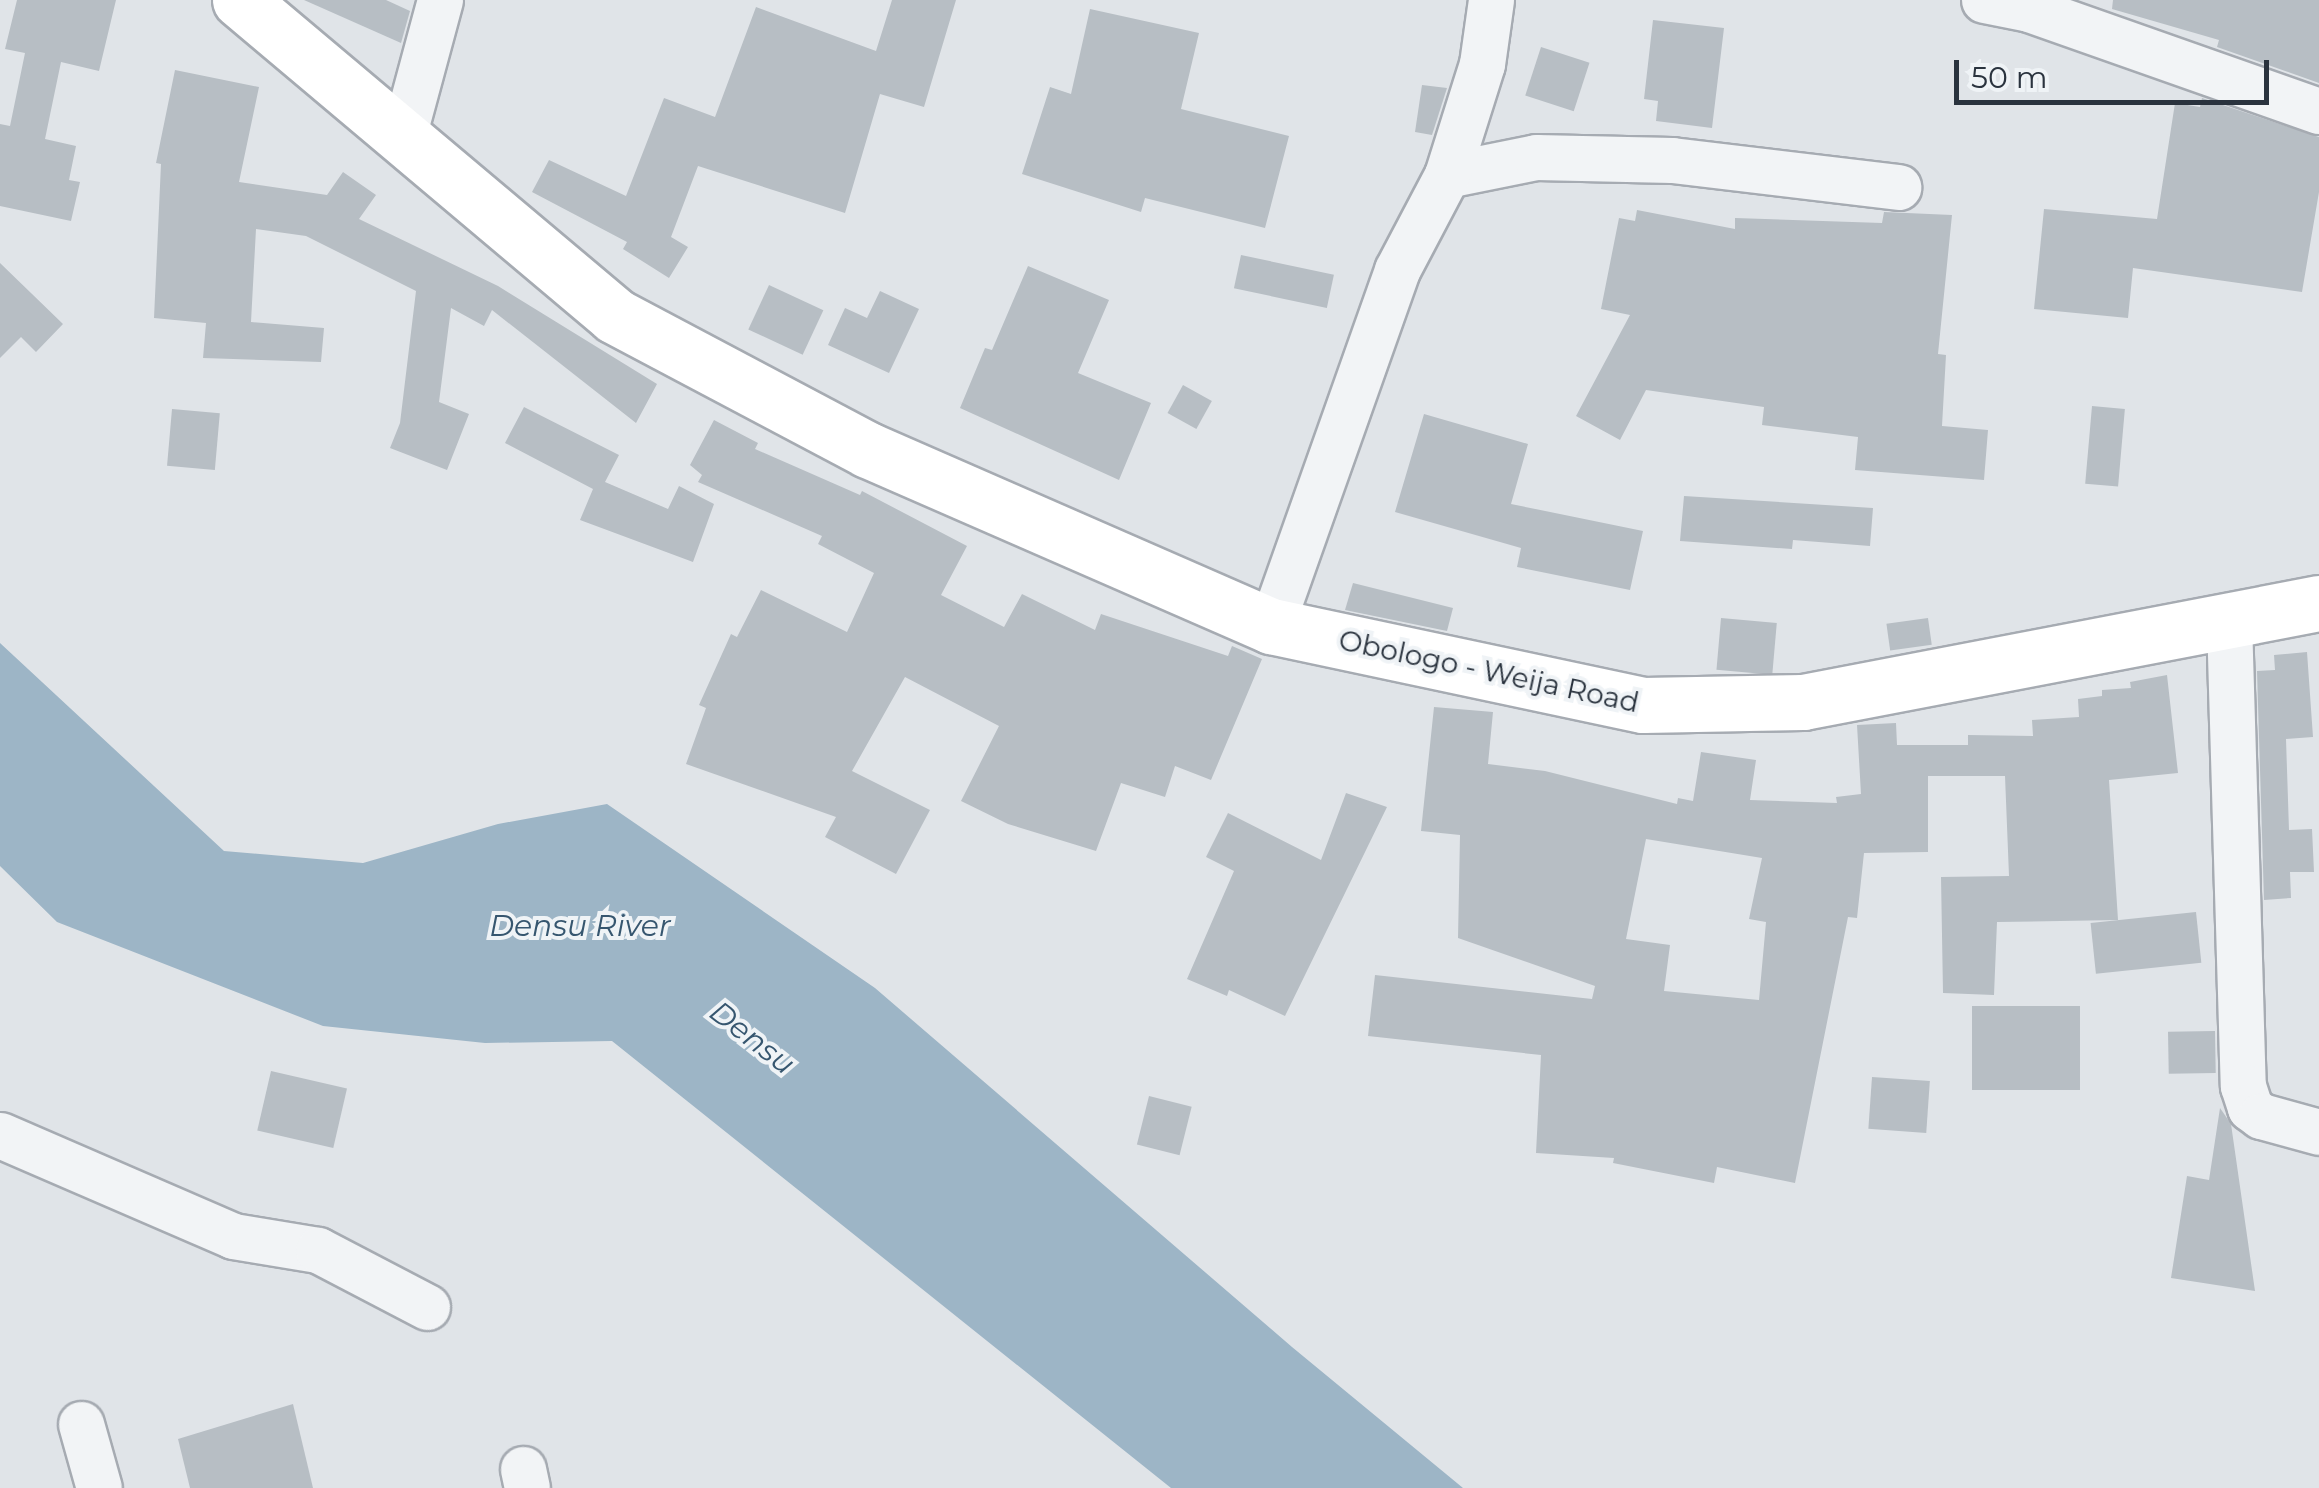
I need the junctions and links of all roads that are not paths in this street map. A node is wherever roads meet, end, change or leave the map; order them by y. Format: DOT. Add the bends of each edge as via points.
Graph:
graph roads {
  1 [pos="240,0"];
  2 [pos="440,0"];
  3 [pos="1491,0"];
  4 [pos="1984,0"];
  5 [pos="2319,111"];
  6 [pos="402,138"];
  7 [pos="1447,175"];
  8 [pos="1898,188"];
  9 [pos="2319,603"];
  10 [pos="2228,621"];
  11 [pos="1271,626"];
  12 [pos="2319,1132"];
  13 [pos="0,1135"];
  14 [pos="427,1307"];
  15 [pos="82,1424"];
  16 [pos="99,1488"];
  1 -- 6 [label="street, Obologo - Weija Road"];
  2 -- 6 [label="street"];
  3 -- 7 [label="street" via="1482,64"];
  4 -- 5 [label="street" via="2029,9"];
  6 -- 11 [label="street, Obologo - Weija Road" via="615,316 868,450"];
  7 -- 8 [label="street" via="1536,158 1672,160"];
  7 -- 11 [label="street" via="1396,270"];
  9 -- 10 [label="street, Obologo - Weija Road"];
  10 -- 11 [label="street, Obologo - Weija Road" via="1803,702 1643,705"];
  10 -- 12 [label="street" via="2243,1086 2250,1108 2262,1116"];
  13 -- 14 [label="street" via="233,1236 318,1250"];
  15 -- 16 [label="street"];
}
